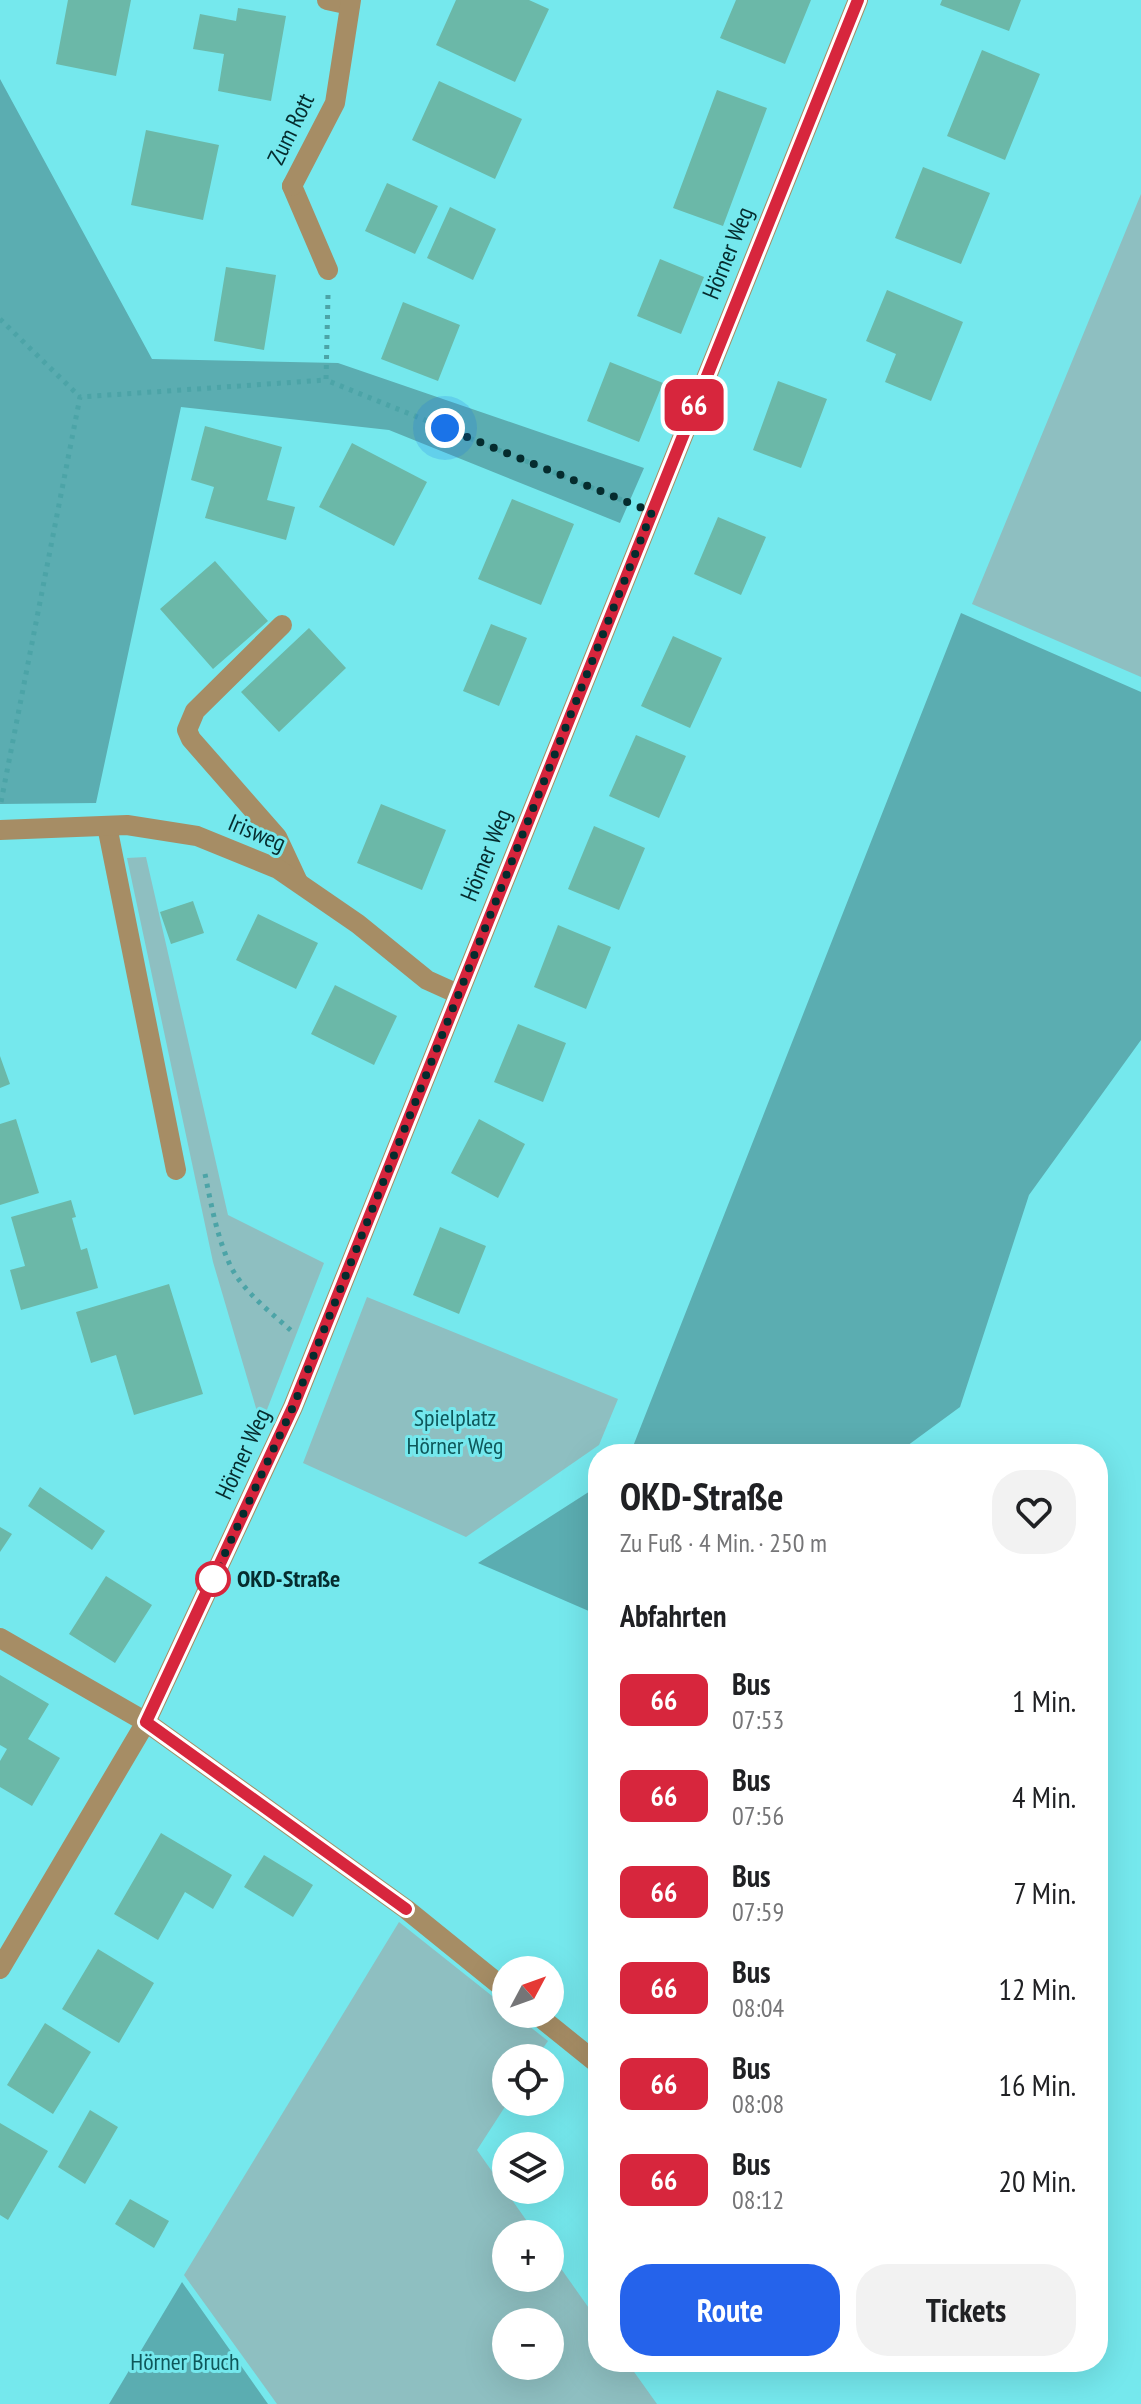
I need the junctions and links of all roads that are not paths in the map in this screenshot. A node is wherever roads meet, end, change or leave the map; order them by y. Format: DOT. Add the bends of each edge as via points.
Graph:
graph roads {
  1 [pos="327,0"];
  2 [pos="858,0"];
  3 [pos="351,3"];
  4 [pos="328,270"];
  5 [pos="282,625"];
  6 [pos="107,826"];
  7 [pos="0,830"];
  8 [pos="298,882"];
  9 [pos="458,994"];
  10 [pos="176,1170"];
  11 [pos="0,1638"];
  12 [pos="146,1722"];
  13 [pos="0,1969"];
  14 [pos="492,1979"];
  15 [pos="553,2028"];
  16 [pos="588,2056"];
  1 -- 3 [label="street"];
  2 -- 9 [label="street, Hörner Weg"];
  3 -- 4 [label="street, Zum Rott" via="335,103 292,186"];
  5 -- 8 [label="street" via="195,711 187,730 277,837"];
  6 -- 7 [label="street, Irisweg"];
  6 -- 8 [label="street, Irisweg" via="197,836"];
  6 -- 10 [label="street"];
  8 -- 9 [label="street, Irisweg" via="427,980"];
  9 -- 12 [label="street, Hörner Weg" via="253,1496"];
  11 -- 12 [label="street"];
  12 -- 13 [label="street, Hörner Weg"];
  12 -- 14 [label="street" via="406,1909"];
  15 -- 16 [label="street"];
}
